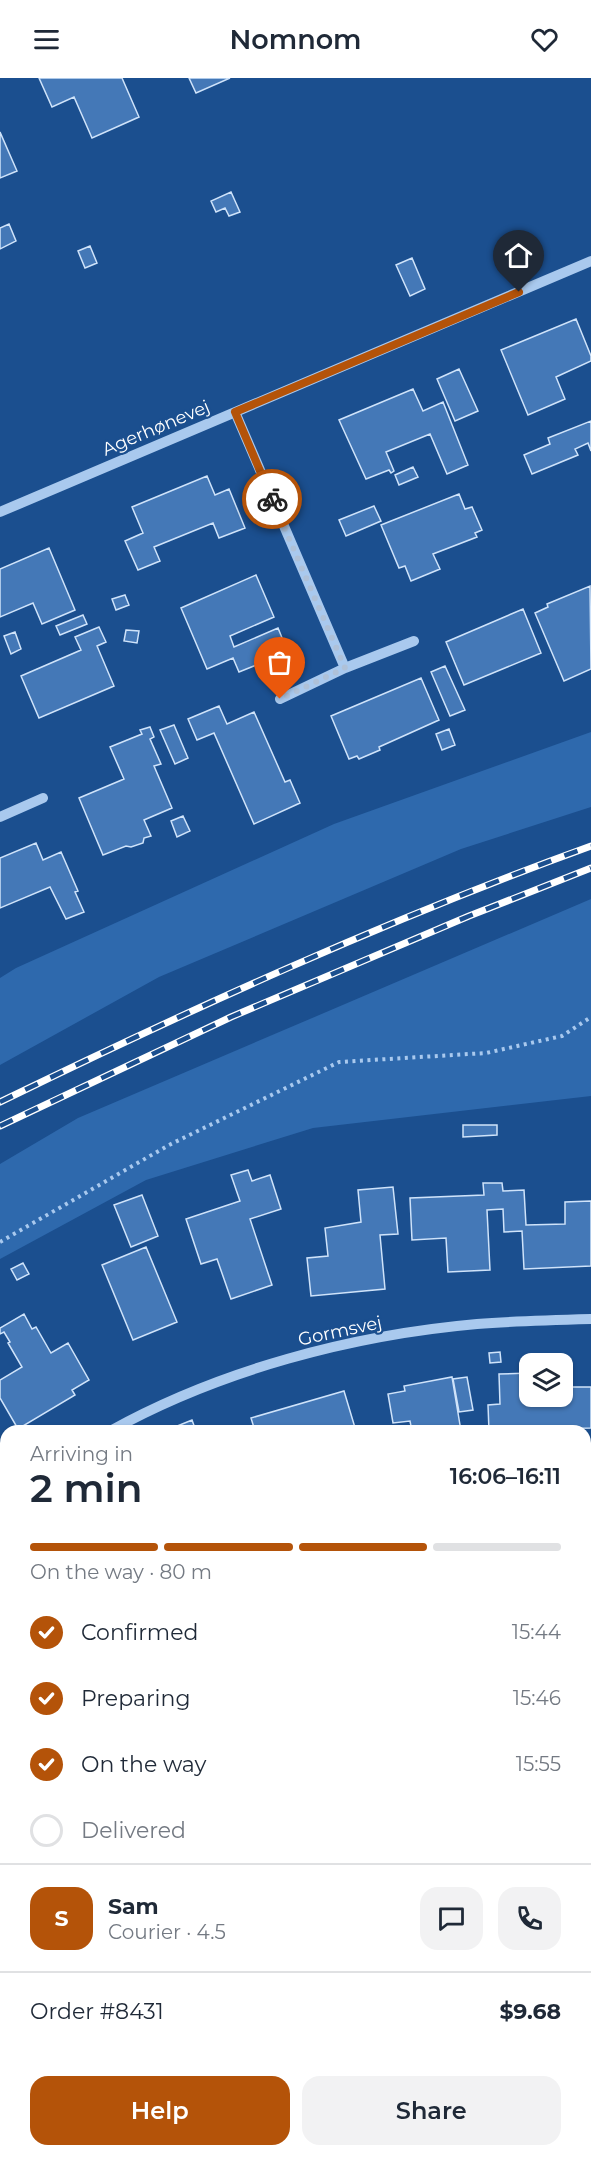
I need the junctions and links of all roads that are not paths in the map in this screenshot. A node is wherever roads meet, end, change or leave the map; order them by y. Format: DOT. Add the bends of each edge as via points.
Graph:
graph roads {
  1 [pos="591,261"];
  2 [pos="235,412"];
  3 [pos="0,512"];
  4 [pos="414,641"];
  5 [pos="345,668"];
  6 [pos="280,699"];
  7 [pos="43,798"];
  8 [pos="0,817"];
  9 [pos="591,1319"];
  10 [pos="121,1425"];
  1 -- 2 [label="street, Agerhønevej"];
  2 -- 3 [label="street, Agerhønevej"];
  2 -- 5 [label="street"];
  4 -- 5 [label="street"];
  5 -- 6 [label="street"];
  7 -- 8 [label="street"];
  9 -- 10 [label="street, Gormsvej" via="476,1324 372,1339 262,1365"];
}
